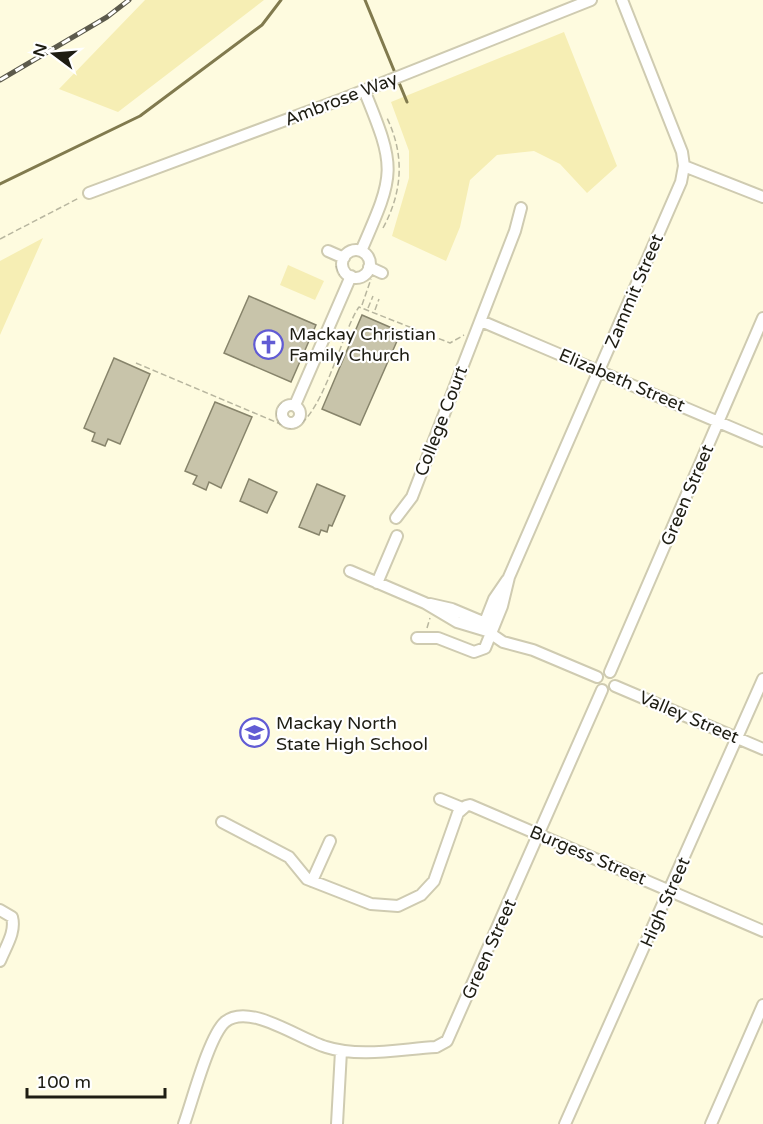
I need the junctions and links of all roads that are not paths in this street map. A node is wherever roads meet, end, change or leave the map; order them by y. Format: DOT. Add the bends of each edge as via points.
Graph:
graph roads {
  1 [pos="591,0"];
  2 [pos="622,0"];
  3 [pos="364,90"];
  4 [pos="684,166"];
  5 [pos="89,193"];
  6 [pos="763,197"];
  7 [pos="521,208"];
  8 [pos="361,251"];
  9 [pos="369,267"];
  10 [pos="382,273"];
  11 [pos="346,278"];
  12 [pos="763,318"];
  13 [pos="481,321"];
  14 [pos="600,370"];
  15 [pos="292,403"];
  16 [pos="719,421"];
  17 [pos="763,441"];
  18 [pos="396,518"];
  19 [pos="397,536"];
  20 [pos="350,572"];
  21 [pos="377,583"];
  22 [pos="488,628"];
  23 [pos="417,638"];
  24 [pos="610,672"];
  25 [pos="597,677"];
  26 [pos="763,679"];
  27 [pos="615,686"];
  28 [pos="602,690"];
  29 [pos="737,738"];
  30 [pos="763,749"];
  31 [pos="440,799"];
  32 [pos="462,808"];
  33 [pos="222,822"];
  34 [pos="540,835"];
  35 [pos="330,841"];
  36 [pos="312,881"];
  37 [pos="670,891"];
  38 [pos="0,910"];
  39 [pos="763,931"];
  40 [pos="0,961"];
  41 [pos="763,1005"];
  42 [pos="341,1051"];
  43 [pos="184,1124"];
  44 [pos="337,1124"];
  45 [pos="565,1124"];
  46 [pos="711,1124"];
  1 -- 3 [label="street, Ambrose Way"];
  2 -- 4 [label="street" via="675,133"];
  3 -- 5 [label="street, Ambrose Way"];
  3 -- 8 [label="street" via="385,143 389,169 386,194"];
  4 -- 6 [label="street"];
  4 -- 14 [label="street, Zammit Street" via="676,195"];
  7 -- 13 [label="street, College Court"];
  8 -- 9 [label="street" via="368,258"];
  8 -- 11 [label="street" via="337,254"];
  9 -- 10 [label="street"];
  9 -- 11 [label="street" via="361,276"];
  11 -- 15 [label="street"];
  12 -- 16 [label="street, Green Street"];
  13 -- 14 [label="street, Elizabeth Street"];
  13 -- 18 [label="street, College Court" via="412,497"];
  14 -- 16 [label="street, Elizabeth Street"];
  14 -- 22 [label="street, Zammit Street" via="509,577 496,595"];
  16 -- 17 [label="street, Elizabeth Street"];
  16 -- 24 [label="street, Green Street"];
  19 -- 21 [label="street"];
  20 -- 21 [label="street"];
  21 -- 22 [label="street" via="425,603 452,609"];
  22 -- 23 [label="street" via="484,649 475,653 438,638"];
  22 -- 25 [label="street" via="503,642"];
  24 -- 25 [label="street"];
  24 -- 27 [label="street" via="615,676"];
  25 -- 28 [label="street"];
  26 -- 29 [label="street, High Street"];
  27 -- 28 [label="street"];
  27 -- 29 [label="street, Valley Street"];
  28 -- 34 [label="street, Green Street"];
  29 -- 30 [label="street, Valley Street"];
  29 -- 37 [label="street, High Street"];
  31 -- 32 [label="street"];
  32 -- 34 [label="street, Burgess Street" via="470,805"];
  32 -- 36 [label="street" via="434,881 406,904 371,904"];
  33 -- 36 [label="street" via="289,857 303,876"];
  34 -- 37 [label="street, Burgess Street"];
  34 -- 42 [label="street, Green Street" via="447,1041 436,1047"];
  35 -- 36 [label="street"];
  37 -- 39 [label="street, Burgess Street"];
  37 -- 45 [label="street, High Street"];
  38 -- 40 [label="street" via="12,916 13,930"];
  41 -- 46 [label="street"];
  42 -- 43 [label="street" via="258,1018 236,1015 225,1022 214,1039"];
  42 -- 44 [label="street"];
}
